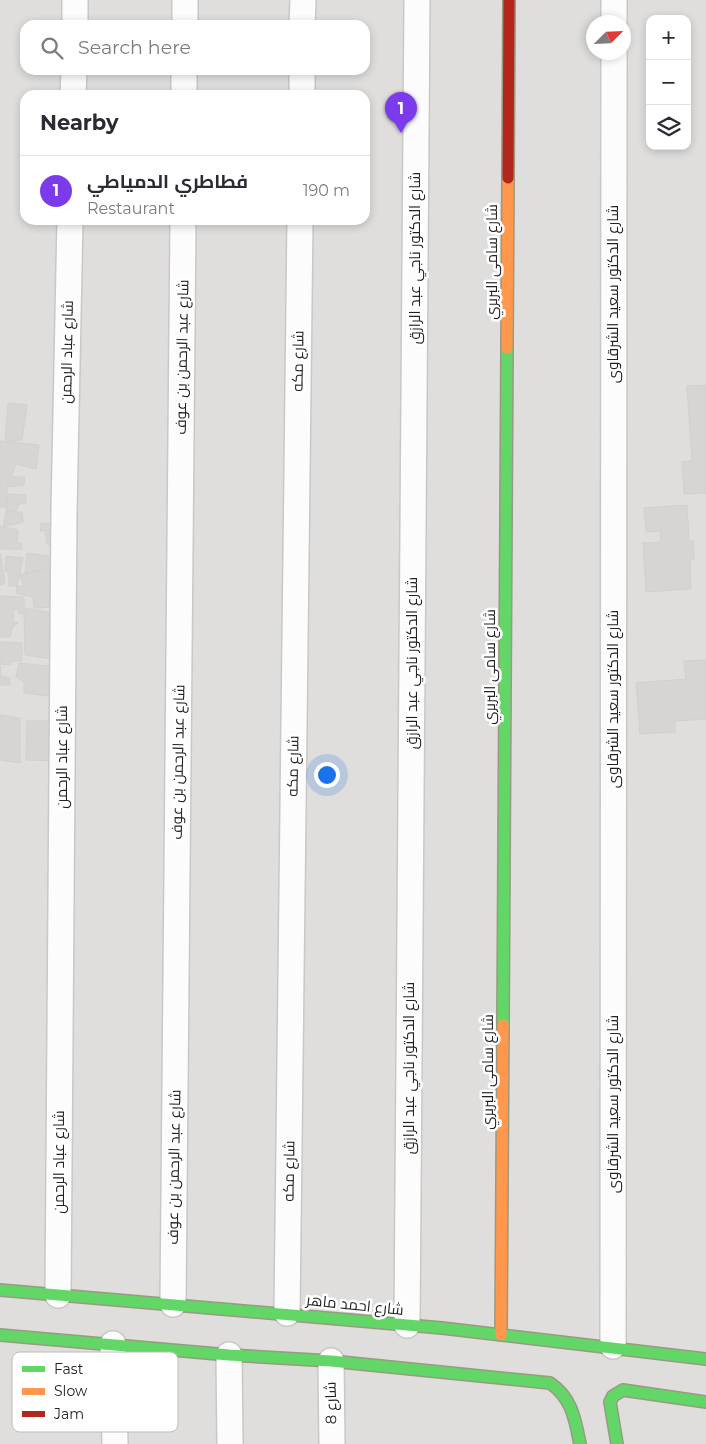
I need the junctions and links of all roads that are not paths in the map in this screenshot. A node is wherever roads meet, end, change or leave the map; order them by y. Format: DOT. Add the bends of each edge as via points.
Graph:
graph roads {
  1 [pos="75,0"];
  2 [pos="185,0"];
  3 [pos="303,0"];
  4 [pos="417,0"];
  5 [pos="509,0"];
  6 [pos="614,0"];
  7 [pos="614,15"];
  8 [pos="75,20"];
  9 [pos="185,20"];
  10 [pos="302,20"];
  11 [pos="614,60"];
  12 [pos="74,75"];
  13 [pos="184,75"];
  14 [pos="302,75"];
  15 [pos="73,90"];
  16 [pos="184,90"];
  17 [pos="302,90"];
  18 [pos="70,225"];
  19 [pos="183,225"];
  20 [pos="300,225"];
  21 [pos="0,1290"];
  22 [pos="58,1295"];
  23 [pos="173,1304"];
  24 [pos="287,1313"];
  25 [pos="407,1325"];
  26 [pos="0,1335"];
  27 [pos="502,1335"];
  28 [pos="113,1344"];
  29 [pos="613,1346"];
  30 [pos="113,1352"];
  31 [pos="229,1355"];
  32 [pos="706,1359"];
  33 [pos="331,1361"];
  34 [pos="706,1402"];
  35 [pos="230,1444"];
  36 [pos="332,1444"];
  37 [pos="580,1444"];
  38 [pos="617,1444"];
  1 -- 8 [label="street"];
  2 -- 9 [label="street"];
  3 -- 10 [label="street"];
  4 -- 25 [label="street, شارع الدكتور ناجي عبد الرازق"];
  5 -- 27 [label="street, شارع سامى البربري"];
  6 -- 7 [label="street"];
  11 -- 29 [label="street, شارع الدكتور سعيد الشرقاوى"];
  12 -- 15 [label="street"];
  13 -- 16 [label="street"];
  14 -- 17 [label="street"];
  18 -- 22 [label="street, شارع عباد الرحمن" via="63,530"];
  19 -- 23 [label="street, شارع عبد الرحمن بن عوف"];
  20 -- 24 [label="street, شارع مكه"];
  21 -- 22 [label="street, شارع احمد ماهر"];
  22 -- 23 [label="street, شارع احمد ماهر"];
  23 -- 24 [label="street, شارع احمد ماهر"];
  24 -- 25 [label="street, شارع احمد ماهر"];
  25 -- 27 [label="street, شارع احمد ماهر"];
  26 -- 28 [label="street"];
  27 -- 29 [label="street, شارع احمد ماهر"];
  28 -- 30 [label="street"];
  28 -- 31 [label="street"];
  29 -- 32 [label="street, شارع احمد ماهر"];
  31 -- 33 [label="street"];
  31 -- 35 [label="street"];
  33 -- 36 [label="street, شارع 8"];
  33 -- 37 [label="street" via="550,1383 560,1388 572,1406"];
  34 -- 38 [label="street" via="623,1390 613,1396 610,1409"];
}
